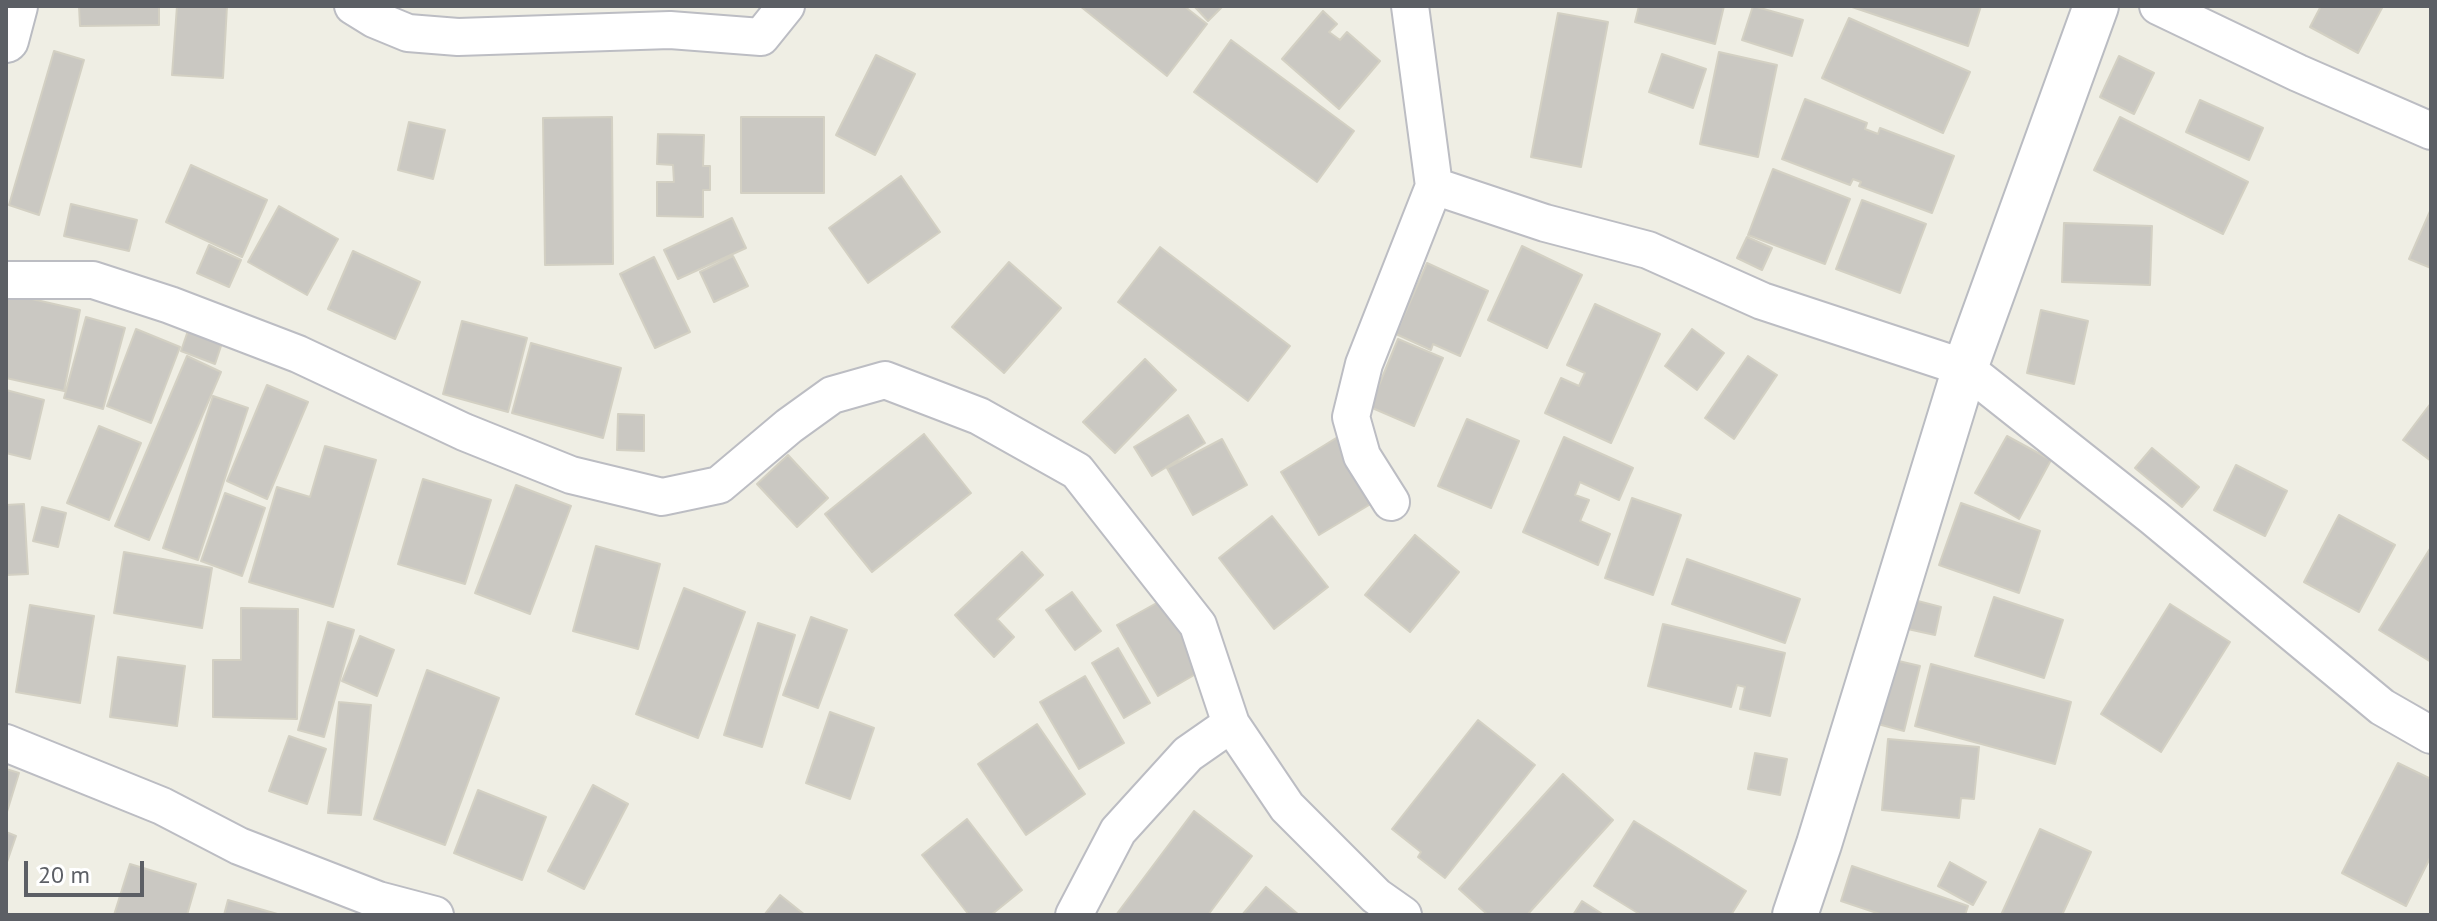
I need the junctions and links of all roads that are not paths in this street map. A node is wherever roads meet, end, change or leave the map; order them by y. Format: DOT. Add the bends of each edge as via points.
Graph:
graph roads {
  1 [pos="15,6"];
  2 [pos="353,6"];
  3 [pos="786,6"];
  4 [pos="1410,6"];
  5 [pos="2096,6"];
  6 [pos="2158,6"];
  7 [pos="413,20"];
  8 [pos="6,40"];
  9 [pos="2431,131"];
  10 [pos="1434,186"];
  11 [pos="6,280"];
  12 [pos="1965,368"];
  13 [pos="1391,502"];
  14 [pos="1231,724"];
  15 [pos="2431,735"];
  16 [pos="6,743"];
  17 [pos="435,915"];
  18 [pos="1074,915"];
  19 [pos="1403,915"];
  20 [pos="1795,915"];
  1 -- 8 [label="street"];
  2 -- 7 [label="street" via="374,19"];
  3 -- 7 [label="street" via="761,37 670,30 458,37"];
  4 -- 10 [label="street"];
  5 -- 12 [label="street"];
  6 -- 9 [label="street"];
  10 -- 12 [label="street" via="1648,250 1762,301"];
  10 -- 13 [label="street" via="1364,364 1351,417 1362,456"];
  11 -- 14 [label="street" via="93,280 170,305 298,354 464,432 571,475 662,497 719,485 832,395 885,380 979,416 1077,471 1198,625"];
  12 -- 15 [label="street" via="2382,707"];
  12 -- 20 [label="street"];
  14 -- 18 [label="street" via="1188,754 1118,831"];
  14 -- 19 [label="street" via="1287,807 1376,896"];
  16 -- 17 [label="street" via="162,806 239,846 378,900"];
}
